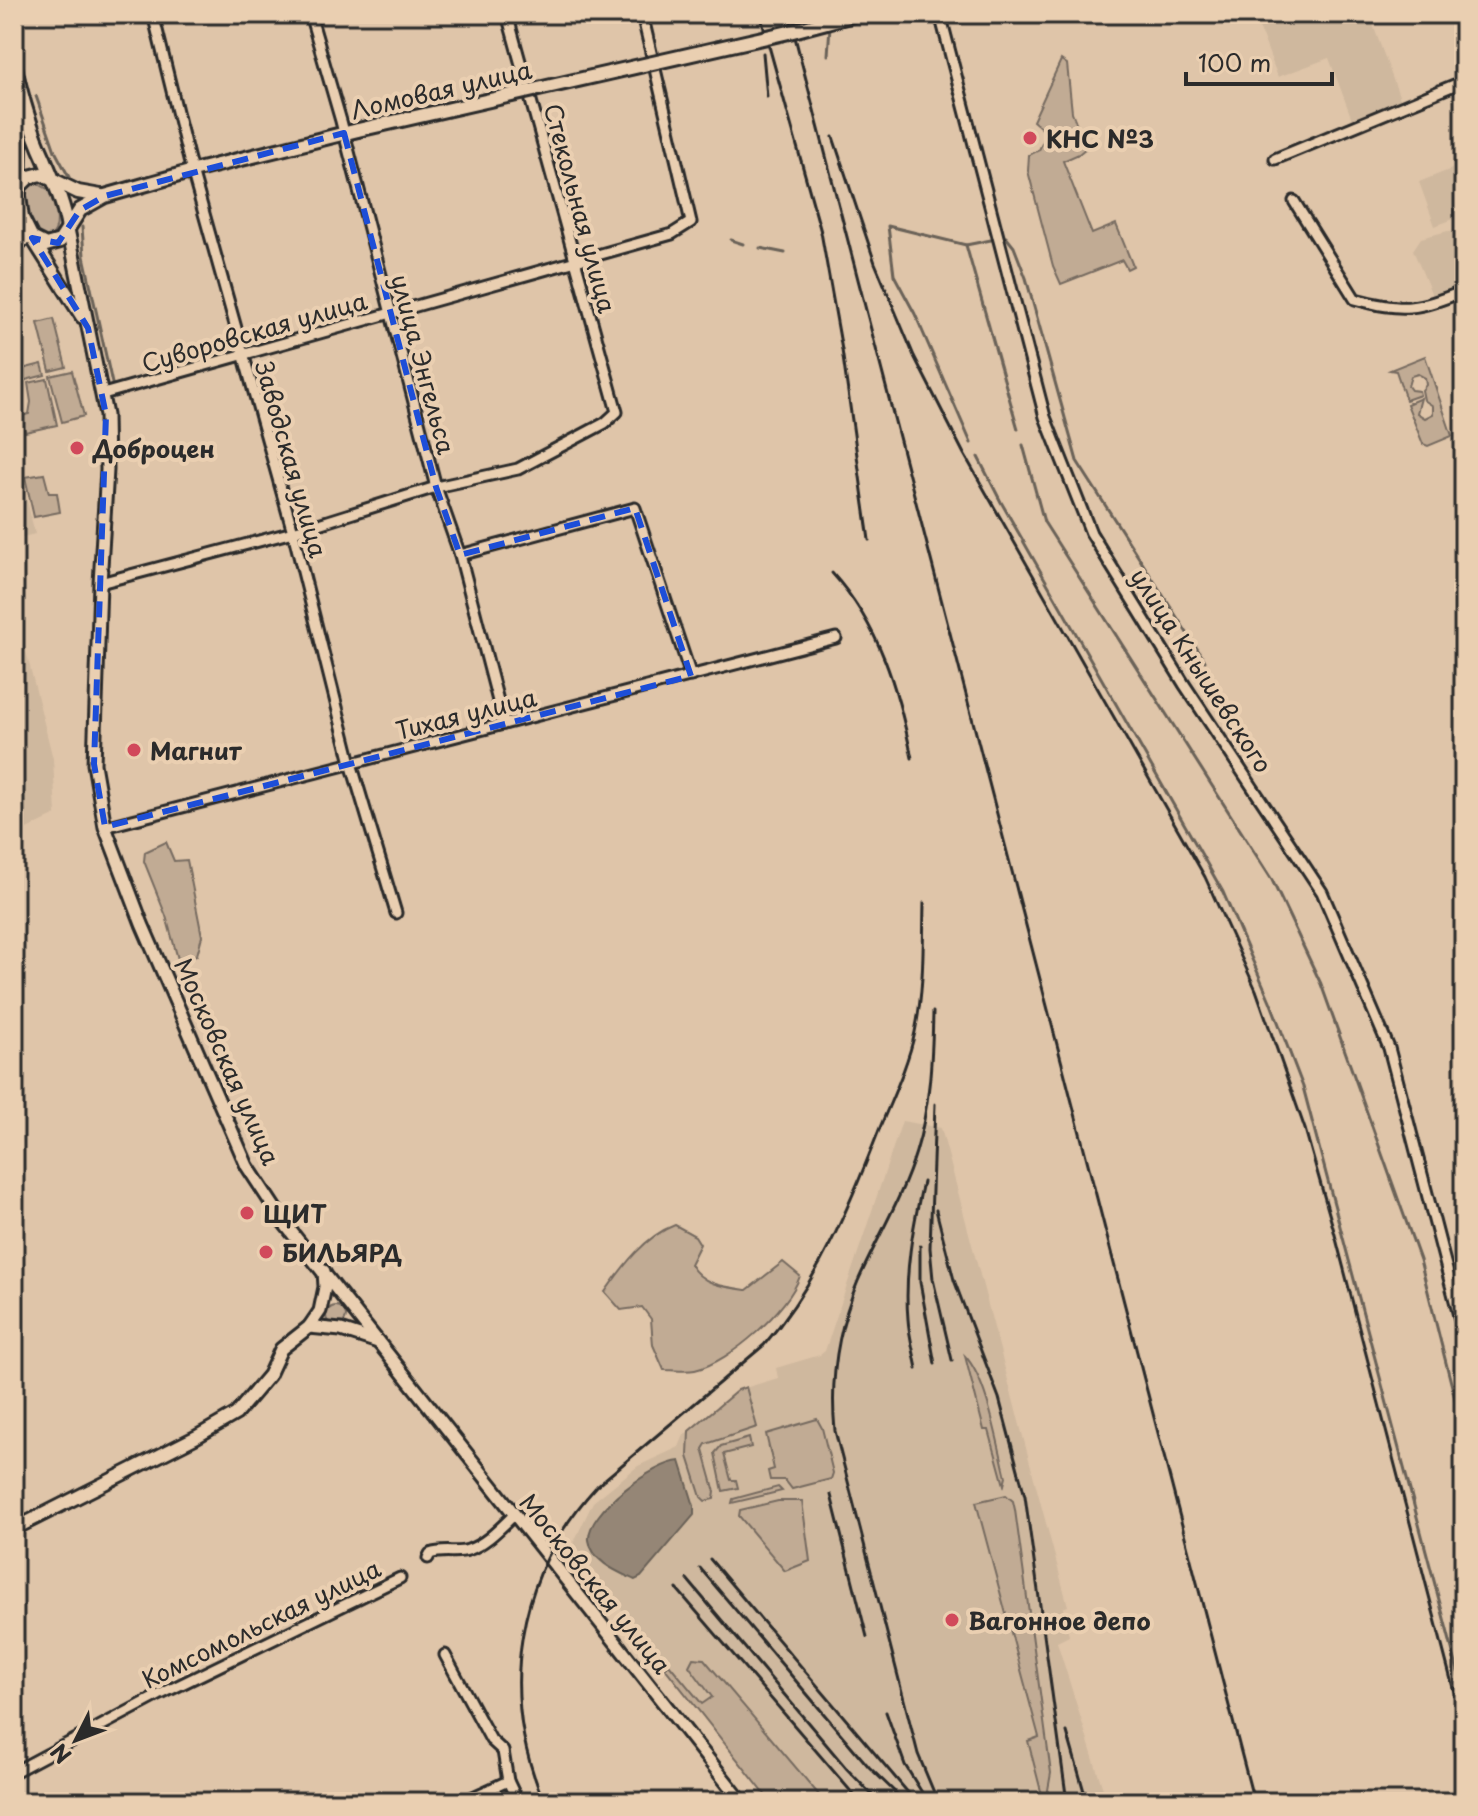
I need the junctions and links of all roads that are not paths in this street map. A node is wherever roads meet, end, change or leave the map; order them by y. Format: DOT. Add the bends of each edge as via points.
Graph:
graph roads {
  1 [pos="153,14"];
  2 [pos="310,14"];
  3 [pos="507,14"];
  4 [pos="642,14"];
  5 [pos="857,14"];
  6 [pos="940,14"];
  7 [pos="14,63"];
  8 [pos="1464,81"];
  9 [pos="21,94"];
  10 [pos="344,133"];
  11 [pos="1275,159"];
  12 [pos="193,171"];
  13 [pos="54,178"];
  14 [pos="19,187"];
  15 [pos="105,196"];
  16 [pos="1294,201"];
  17 [pos="68,229"];
  18 [pos="32,238"];
  19 [pos="14,245"];
  20 [pos="575,261"];
  21 [pos="1464,291"];
  22 [pos="390,313"];
  23 [pos="88,328"];
  24 [pos="242,355"];
  25 [pos="103,394"];
  26 [pos="436,487"];
  27 [pos="293,532"];
  28 [pos="460,555"];
  29 [pos="100,583"];
  30 [pos="836,638"];
  31 [pos="691,676"];
  32 [pos="504,724"];
  33 [pos="351,763"];
  34 [pos="105,827"];
  35 [pos="396,913"];
  36 [pos="324,1270"];
  37 [pos="357,1312"];
  38 [pos="309,1327"];
  39 [pos="341,1330"];
  40 [pos="1464,1335"];
  41 [pos="380,1343"];
  42 [pos="514,1515"];
  43 [pos="14,1529"];
  44 [pos="428,1558"];
  45 [pos="400,1578"];
  46 [pos="445,1655"];
  47 [pos="14,1772"];
  48 [pos="508,1781"];
  49 [pos="462,1802"];
  50 [pos="518,1802"];
  51 [pos="742,1802"];
  1 -- 12 [label="street, Заводская улица"];
  2 -- 10 [label="street, улица Энгельса"];
  3 -- 20 [label="street, Стекольная улица"];
  4 -- 20 [label="street, Суворовская улица" via="691,222 672,234"];
  5 -- 10 [label="main road, Ломовая улица, bridge"];
  6 -- 40 [label="street, улица Кнышевского" via="1056,446 1091,533 1322,892 1389,1048"];
  7 -- 9 [label="main road, Московская улица"];
  8 -- 11 [label="street"];
  9 -- 13 [label="main road, Московская улица"];
  9 -- 14 [label="main road, Московская улица"];
  10 -- 12 [label="main road, Ломовая улица"];
  10 -- 22 [label="street, улица Энгельса"];
  12 -- 15 [label="main road, Ломовая улица"];
  12 -- 24 [label="street, Заводская улица"];
  13 -- 14 [label="main road" via="37,174"];
  13 -- 15 [label="main road" via="78,192"];
  13 -- 17 [label="main road, Московская улица"];
  14 -- 18 [label="main road, Московская улица" via="22,218"];
  15 -- 17 [label="main road" via="80,210"];
  16 -- 21 [label="street" via="1355,299 1392,309 1427,306"];
  17 -- 18 [label="main road" via="50,245"];
  17 -- 23 [label="street, Московская улица"];
  18 -- 19 [label="street"];
  18 -- 23 [label="street, Московская улица"];
  20 -- 22 [label="street, Суворовская улица"];
  20 -- 26 [label="street, Стекольная улица" via="617,412 518,469"];
  22 -- 24 [label="street, Суворовская улица"];
  22 -- 26 [label="street, улица Энгельса"];
  23 -- 25 [label="street, Московская улица"];
  24 -- 25 [label="street, Суворовская улица"];
  24 -- 27 [label="street, Заводская улица"];
  25 -- 29 [label="street, Московская улица" via="107,470"];
  26 -- 27 [label="street"];
  26 -- 28 [label="street, улица Энгельса"];
  27 -- 29 [label="street"];
  27 -- 33 [label="street, Заводская улица"];
  28 -- 31 [label="street" via="635,508"];
  28 -- 32 [label="street, улица Энгельса"];
  29 -- 34 [label="street, Московская улица" via="94,764"];
  30 -- 31 [label="street, Тихая улица"];
  31 -- 32 [label="street, Тихая улица"];
  32 -- 33 [label="street, Тихая улица"];
  33 -- 34 [label="street, Тихая улица"];
  33 -- 35 [label="street, Заводская улица"];
  34 -- 36 [label="street, Московская улица" via="247,1166"];
  36 -- 37 [label="street, Московская улица"];
  36 -- 38 [label="street" via="320,1311"];
  37 -- 39 [label="street"];
  37 -- 41 [label="street, Московская улица"];
  38 -- 39 [label="street"];
  38 -- 43 [label="street" via="281,1349 269,1375 236,1414"];
  39 -- 41 [label="street"];
  41 -- 42 [label="street, Московская улица"];
  42 -- 44 [label="street" via="467,1550 438,1551"];
  42 -- 51 [label="street, Московская улица"];
  45 -- 47 [label="street, Комсомольская улица"];
  46 -- 48 [label="street" via="491,1740 503,1751"];
  48 -- 49 [label="street"];
  48 -- 50 [label="street"];
}
